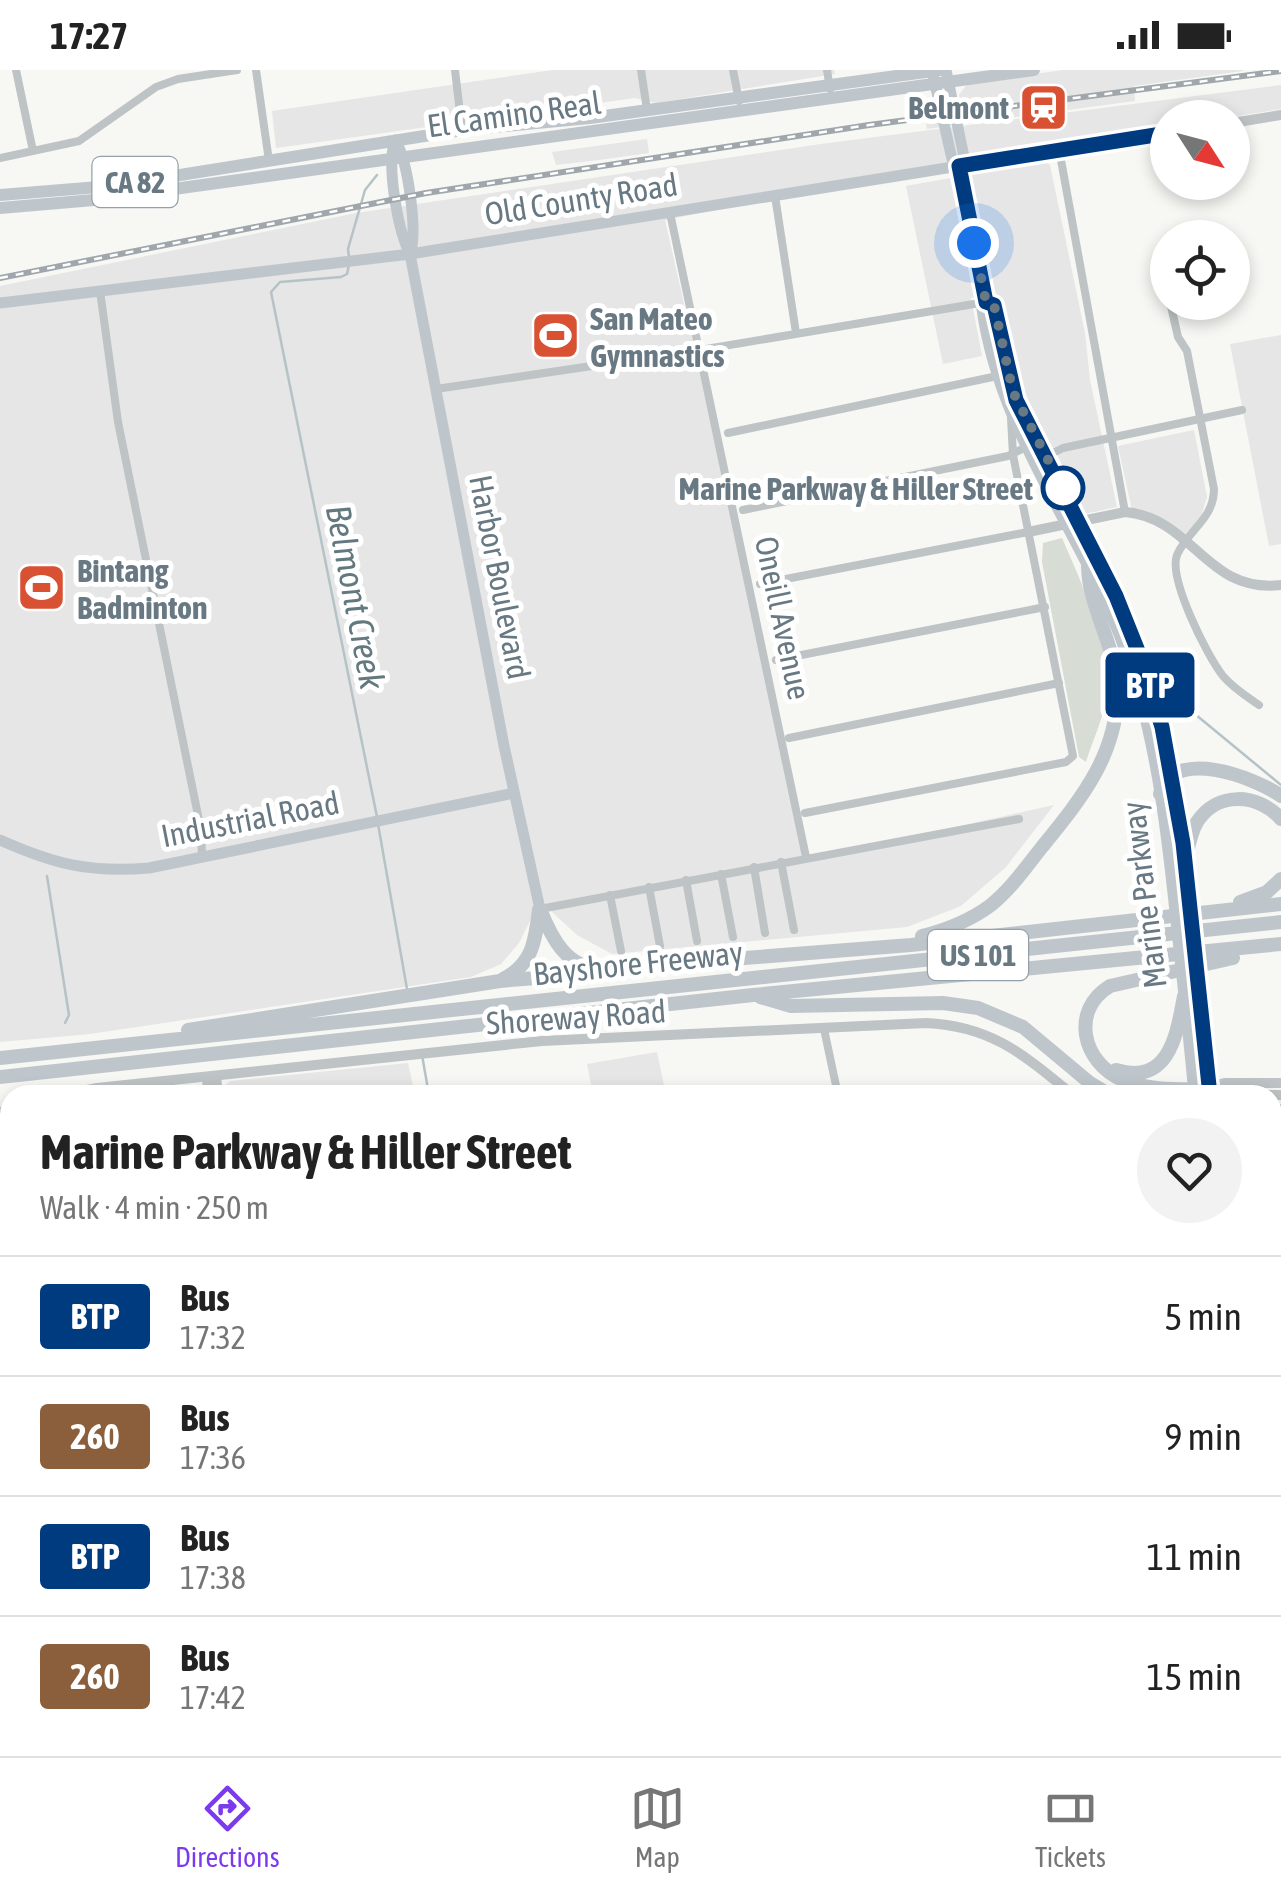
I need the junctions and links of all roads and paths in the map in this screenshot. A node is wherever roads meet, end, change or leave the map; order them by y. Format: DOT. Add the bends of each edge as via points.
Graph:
graph roads {
  1 [pos="16,70"];
  2 [pos="237,70"];
  3 [pos="256,70"];
  4 [pos="455,70"];
  5 [pos="642,70"];
  6 [pos="733,70"];
  7 [pos="828,70"];
  8 [pos="1034,70"];
  9 [pos="939,74"];
  10 [pos="831,92"];
  11 [pos="739,104"];
  12 [pos="1281,115"];
  13 [pos="648,117"];
  14 [pos="1250,120"];
  15 [pos="462,130"];
  16 [pos="1150,136"];
  17 [pos="395,140"];
  18 [pos="1059,149"];
  19 [pos="33,152"];
  20 [pos="0,158"];
  21 [pos="397,158"];
  22 [pos="269,160"];
  23 [pos="959,166"];
  24 [pos="271,176"];
  25 [pos="0,195"];
  26 [pos="774,196"];
  27 [pos="0,208"];
  28 [pos="670,213"];
  29 [pos="410,254"];
  30 [pos="100,290"];
  31 [pos="986,302"];
  32 [pos="0,303"];
  33 [pos="1174,320"];
  34 [pos="796,333"];
  35 [pos="700,350"];
  36 [pos="1002,376"];
  37 [pos="436,388"];
  38 [pos="1242,410"];
  39 [pos="1011,418"];
  40 [pos="1200,418"];
  41 [pos="728,434"];
  42 [pos="1110,439"];
  43 [pos="1033,444"];
  44 [pos="1013,454"];
  45 [pos="1047,456"];
  46 [pos="743,510"];
  47 [pos="1125,512"];
  48 [pos="1073,523"];
  49 [pos="1028,532"];
  50 [pos="1186,541"];
  51 [pos="1088,567"];
  52 [pos="760,584"];
  53 [pos="1281,585"];
  54 [pos="1045,607"];
  55 [pos="776,660"];
  56 [pos="1059,683"];
  57 [pos="1259,705"];
  58 [pos="789,738"];
  59 [pos="1172,774"];
  60 [pos="514,794"];
  61 [pos="1160,794"];
  62 [pos="1281,796"];
  63 [pos="806,813"];
  64 [pos="1019,819"];
  65 [pos="1281,819"];
  66 [pos="0,840"];
  67 [pos="202,856"];
  68 [pos="806,857"];
  69 [pos="782,862"];
  70 [pos="1185,862"];
  71 [pos="754,867"];
  72 [pos="721,874"];
  73 [pos="1281,879"];
  74 [pos="686,880"];
  75 [pos="649,887"];
  76 [pos="610,895"];
  77 [pos="1281,904"];
  78 [pos="540,910"];
  79 [pos="1210,910"];
  80 [pos="1281,922"];
  81 [pos="794,930"];
  82 [pos="765,933"];
  83 [pos="733,937"];
  84 [pos="698,941"];
  85 [pos="660,946"];
  86 [pos="882,946"];
  87 [pos="1281,947"];
  88 [pos="621,951"];
  89 [pos="677,960"];
  90 [pos="500,981"];
  91 [pos="1184,991"];
  92 [pos="753,995"];
  93 [pos="824,1029"];
  94 [pos="104,1047"];
  95 [pos="1092,1052"];
  96 [pos="0,1058"];
  97 [pos="0,1077"];
  98 [pos="211,1077"];
  99 [pos="128,1085"];
  100 [pos="210,1085"];
  101 [pos="214,1085"];
  102 [pos="836,1085"];
  103 [pos="1060,1085"];
  104 [pos="1093,1085"];
  105 [pos="1144,1085"];
  106 [pos="1201,1085"];
  107 [pos="1202,1085"];
  1 -- 19 [label="street"];
  2 -- 19 [label="street" via="156,87 79,141"];
  3 -- 22 [label="street"];
  4 -- 15 [label="street"];
  5 -- 13 [label="street"];
  6 -- 11 [label="street"];
  7 -- 10 [label="street"];
  8 -- 9 [label="main road, El Camino Real / CA 82"];
  9 -- 10 [label="main road, El Camino Real / CA 82"];
  9 -- 23 [label="main road" via="964,156"];
  10 -- 11 [label="main road, El Camino Real / CA 82"];
  11 -- 13 [label="main road, El Camino Real / CA 82"];
  12 -- 14 [label="street"];
  13 -- 15 [label="main road, El Camino Real / CA 82"];
  13 -- 21 [label="main road, El Camino Real / CA 82"];
  15 -- 17 [label="main road, El Camino Real / CA 82"];
  16 -- 18 [label="street, Old County Road"];
  17 -- 21 [label="main road, Harbor Boulevard"];
  17 -- 22 [label="main road, El Camino Real / CA 82"];
  18 -- 23 [label="street, Old County Road"];
  18 -- 42 [label="street"];
  19 -- 20 [label="street"];
  21 -- 24 [label="main road, El Camino Real / CA 82"];
  21 -- 29 [label="main road, Harbor Boulevard"];
  22 -- 24 [label="street"];
  22 -- 25 [label="main road, El Camino Real / CA 82" via="111,186"];
  23 -- 26 [label="main road, Old County Road"];
  23 -- 31 [label="main road"];
  24 -- 27 [label="main road, El Camino Real / CA 82"];
  26 -- 28 [label="main road, Old County Road"];
  26 -- 34 [label="street"];
  28 -- 29 [label="main road, Old County Road"];
  28 -- 35 [label="street, Oneill Avenue"];
  29 -- 30 [label="main road, Old County Road"];
  29 -- 37 [label="main road, Harbor Boulevard"];
  30 -- 32 [label="main road, Old County Road"];
  30 -- 67 [label="street" via="118,422"];
  31 -- 34 [label="street"];
  31 -- 36 [label="main road" via="994,305"];
  33 -- 40 [label="street"];
  34 -- 35 [label="street"];
  35 -- 37 [label="street"];
  35 -- 68 [label="street, Oneill Avenue"];
  36 -- 39 [label="main road, Marine Parkway"];
  36 -- 41 [label="street"];
  36 -- 43 [label="main road, Marine Parkway"];
  37 -- 60 [label="main road, Harbor Boulevard"];
  38 -- 40 [label="street"];
  39 -- 43 [label="main road, Marine Parkway"];
  39 -- 44 [label="street"];
  40 -- 42 [label="street"];
  40 -- 50 [label="street" via="1214,502"];
  42 -- 45 [label="street"];
  42 -- 47 [label="street"];
  43 -- 44 [label="street"];
  43 -- 45 [label="main road, Marine Parkway"];
  43 -- 48 [label="main road, Marine Parkway"];
  44 -- 46 [label="street"];
  44 -- 49 [label="street"];
  45 -- 48 [label="main road, Marine Parkway"];
  47 -- 48 [label="street"];
  47 -- 50 [label="street" via="1146,515"];
  48 -- 49 [label="street"];
  48 -- 51 [label="main road, Marine Parkway"];
  48 -- 59 [label="main road, Marine Parkway" via="1138,651"];
  49 -- 52 [label="street"];
  49 -- 54 [label="street"];
  50 -- 53 [label="street" via="1241,583"];
  50 -- 57 [label="street" via="1175,562 1176,578 1217,667"];
  51 -- 61 [label="main road, Marine Parkway" via="1126,655"];
  51 -- 86 [label="highway" via="1117,683 1113,731 1097,773 991,904 947,929"];
  54 -- 55 [label="street"];
  54 -- 56 [label="street"];
  56 -- 58 [label="street"];
  56 -- 63 [label="street" via="1072,759"];
  59 -- 61 [label="highway"];
  59 -- 62 [label="highway" via="1230,773"];
  59 -- 70 [label="main road, Marine Parkway"];
  60 -- 67 [label="main road, Industrial Road"];
  60 -- 78 [label="main road, Harbor Boulevard"];
  61 -- 91 [label="main road, Marine Parkway"];
  64 -- 68 [label="street"];
  65 -- 70 [label="highway" via="1254,800 1215,804 1194,828"];
  66 -- 67 [label="main road, Industrial Road" via="62,865 108,871"];
  68 -- 69 [label="street"];
  69 -- 71 [label="street"];
  69 -- 81 [label="street"];
  70 -- 107 [label="main road, Marine Parkway"];
  71 -- 72 [label="street"];
  71 -- 82 [label="street"];
  72 -- 74 [label="street"];
  72 -- 83 [label="street"];
  73 -- 79 [label="highway" via="1257,897"];
  74 -- 75 [label="street"];
  74 -- 84 [label="street"];
  75 -- 76 [label="street"];
  75 -- 85 [label="street"];
  76 -- 78 [label="street"];
  76 -- 88 [label="street"];
  77 -- 79 [label="highway"];
  78 -- 89 [label="highway" via="561,950 585,966"];
  78 -- 90 [label="highway" via="532,954"];
  79 -- 86 [label="highway"];
  80 -- 94 [label="highway, Bayshore Freeway / US 101"];
  86 -- 89 [label="highway"];
  87 -- 92 [label="highway, Bayshore Freeway / US 101"];
  87 -- 95 [label="highway" via="1110,986 1084,1018"];
  89 -- 90 [label="highway"];
  90 -- 94 [label="highway"];
  91 -- 95 [label="highway" via="1174,1045 1154,1066 1120,1071"];
  91 -- 106 [label="main road, Marine Parkway"];
  92 -- 97 [label="highway, Bayshore Freeway / US 101"];
  92 -- 104 [label="highway" via="791,1006 978,1008 1022,1027"];
  93 -- 98 [label="street, Shoreway Road" via="542,1041"];
  93 -- 102 [label="street"];
  93 -- 103 [label="street, Shoreway Road" via="968,1028 1013,1048"];
  94 -- 96 [label="highway, Bayshore Freeway / US 101"];
  95 -- 105 [label="highway" via="1109,1073"];
  98 -- 99 [label="street, Shoreway Road"];
  98 -- 100 [label="street"];
  98 -- 101 [label="street"];
}
